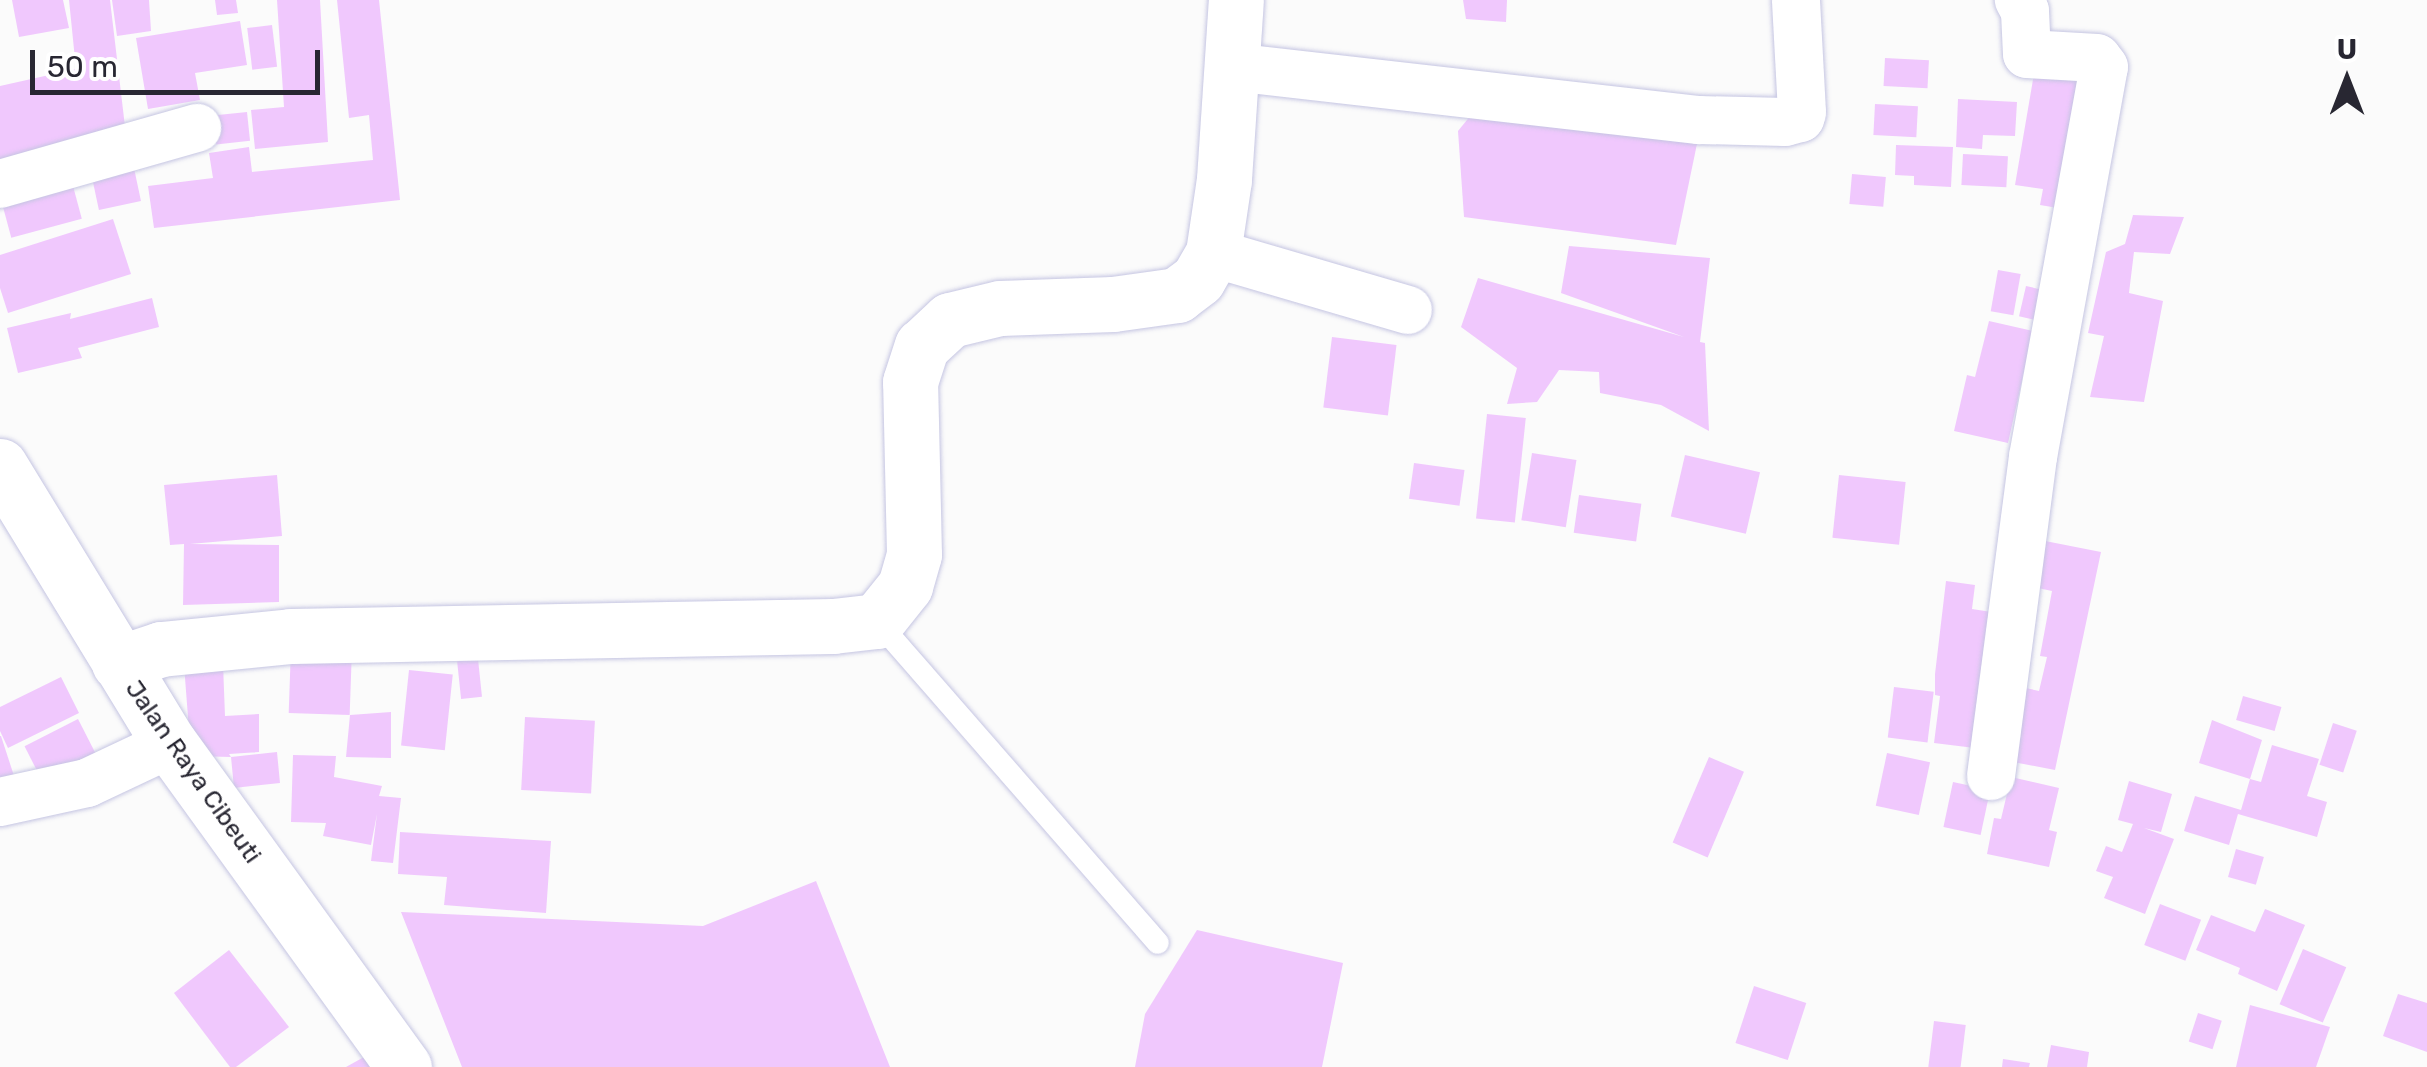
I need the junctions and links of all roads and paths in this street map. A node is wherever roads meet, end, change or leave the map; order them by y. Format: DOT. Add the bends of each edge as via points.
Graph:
graph roads {
  1 [pos="1236,0"];
  2 [pos="2019,0"];
  3 [pos="1808,1"];
  4 [pos="1232,67"];
  5 [pos="197,128"];
  6 [pos="0,184"];
  7 [pos="1213,253"];
  8 [pos="1408,310"];
  9 [pos="0,466"];
  10 [pos="876,621"];
  11 [pos="119,663"];
  12 [pos="170,744"];
  13 [pos="1990,776"];
  14 [pos="0,802"];
  15 [pos="1158,943"];
  16 [pos="404,1067"];
  1 -- 4 [label="street"];
  2 -- 13 [label="street" via="2027,54 2097,58 2104,67 2031,473"];
  3 -- 4 [label="street" via="1803,104 1800,118 1785,122 1698,120"];
  4 -- 7 [label="street"];
  5 -- 6 [label="street"];
  7 -- 8 [label="street"];
  7 -- 10 [label="street" via="1198,279 1178,295 1000,308 950,320 922,346 910,382 914,554 905,586"];
  9 -- 11 [label="street, Jalan Raya Cibeuti"];
  10 -- 11 [label="street" via="291,636 161,648"];
  10 -- 15 [label="lane"];
  11 -- 12 [label="street, Jalan Raya Cibeuti"];
  12 -- 14 [label="street" via="87,783"];
  12 -- 16 [label="street, Jalan Raya Cibeuti"];
}
